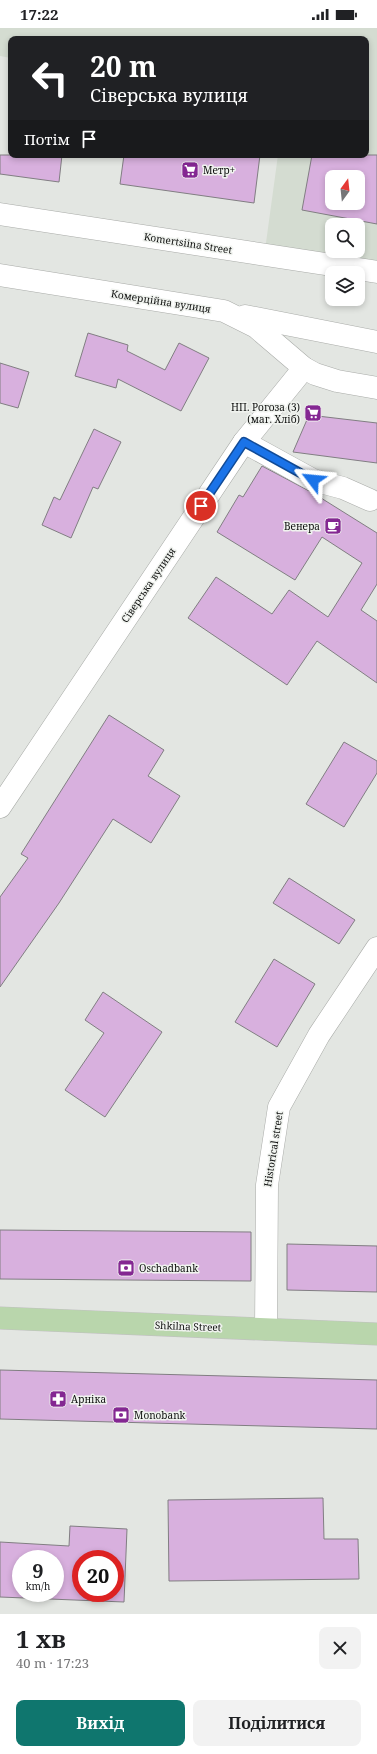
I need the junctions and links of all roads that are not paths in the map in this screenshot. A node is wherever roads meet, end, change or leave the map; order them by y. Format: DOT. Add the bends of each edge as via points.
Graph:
graph roads {
  1 [pos="0,214"];
  2 [pos="377,272"];
  3 [pos="0,275"];
  4 [pos="224,311"];
  5 [pos="377,342"];
  6 [pos="304,368"];
  7 [pos="377,388"];
  8 [pos="244,442"];
  9 [pos="370,500"];
  10 [pos="6,787"];
  11 [pos="0,807"];
  12 [pos="377,948"];
  13 [pos="0,1318"];
  14 [pos="266,1329"];
  15 [pos="377,1334"];
  1 -- 2 [label="street, Komertsiina Street"];
  3 -- 4 [label="street, Комерційна вулиця"];
  4 -- 5 [label="street"];
  4 -- 6 [label="street, Комерційна вулиця" via="256,327"];
  6 -- 7 [label="street" via="337,381"];
  6 -- 8 [label="street, Сіверська вулиця"];
  8 -- 9 [label="street" via="313,480 343,488"];
  8 -- 10 [label="street, Сіверська вулиця"];
  10 -- 11 [label="street, Сіверська вулиця"];
  12 -- 14 [label="street, Historical street" via="319,1035 279,1107 267,1185"];
  13 -- 14 [label="main road, Shkilna Street"];
  14 -- 15 [label="main road, Shkilna Street"];
}
